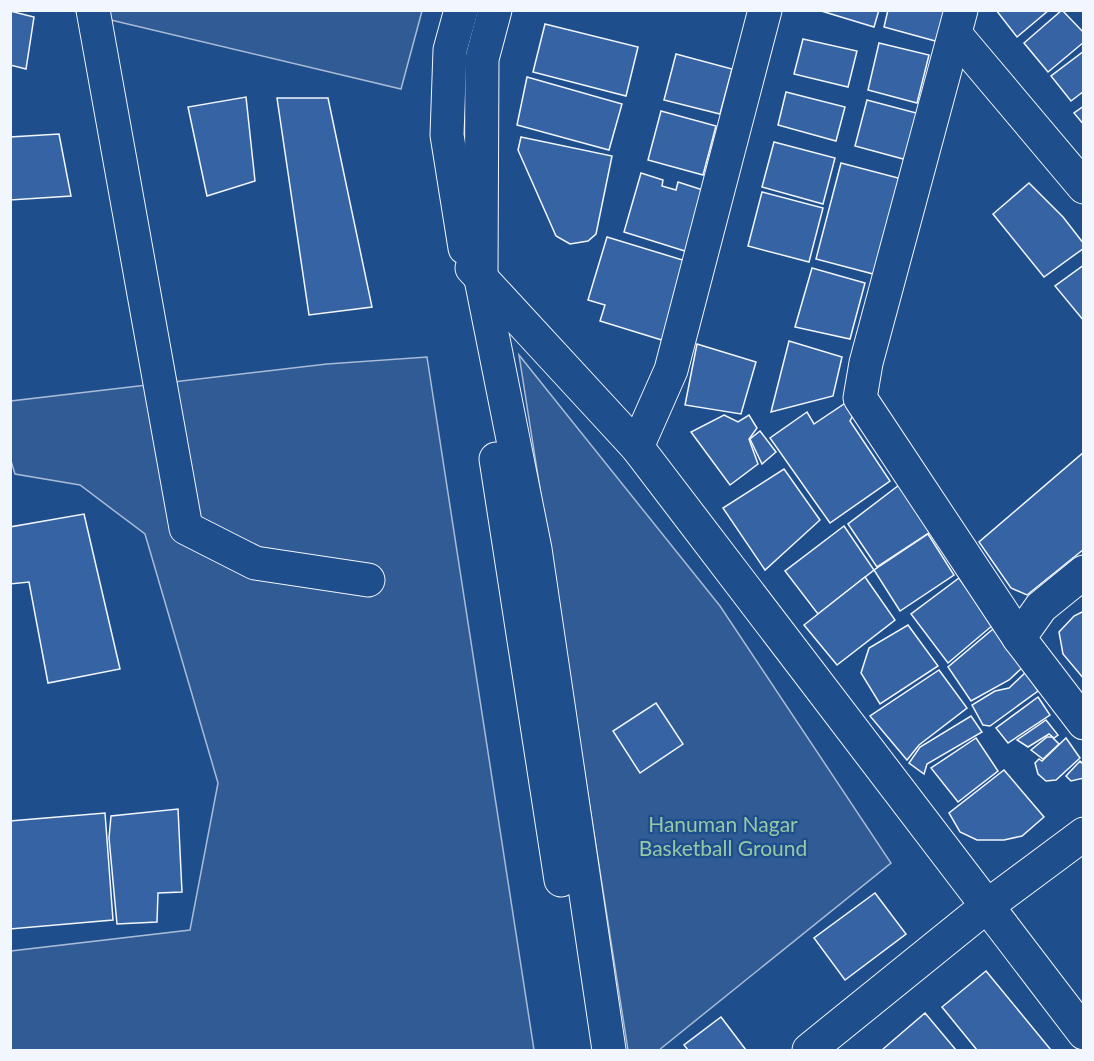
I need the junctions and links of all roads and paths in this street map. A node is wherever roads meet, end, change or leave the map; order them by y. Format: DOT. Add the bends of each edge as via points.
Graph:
graph roads {
  1 [pos="93,10"];
  2 [pos="461,10"];
  3 [pos="495,10"];
  4 [pos="765,10"];
  5 [pos="958,22"];
  6 [pos="1083,188"];
  7 [pos="474,270"];
  8 [pos="637,447"];
  9 [pos="1083,572"];
  10 [pos="368,580"];
  11 [pos="1019,638"];
  12 [pos="1083,723"];
  13 [pos="1083,834"];
  14 [pos="987,906"];
  15 [pos="1083,1033"];
  16 [pos="588,1050"];
  17 [pos="609,1050"];
  18 [pos="809,1050"];
  1 -- 10 [label="street" via="186,528 255,563"];
  2 -- 7 [label="street" via="450,50 447,135"];
  3 -- 7 [label="street" via="482,59"];
  4 -- 8 [label="street" via="671,370"];
  5 -- 6 [label="street"];
  5 -- 11 [label="street" via="866,363 860,398"];
  7 -- 8 [label="street"];
  7 -- 16 [label="street" via="508,543"];
  7 -- 17 [label="street" via="535,549"];
  8 -- 14 [label="street"];
  9 -- 11 [label="street" via="1041,607"];
  11 -- 12 [label="street"];
  13 -- 14 [label="street"];
  14 -- 15 [label="street"];
  14 -- 18 [label="street"];
}
